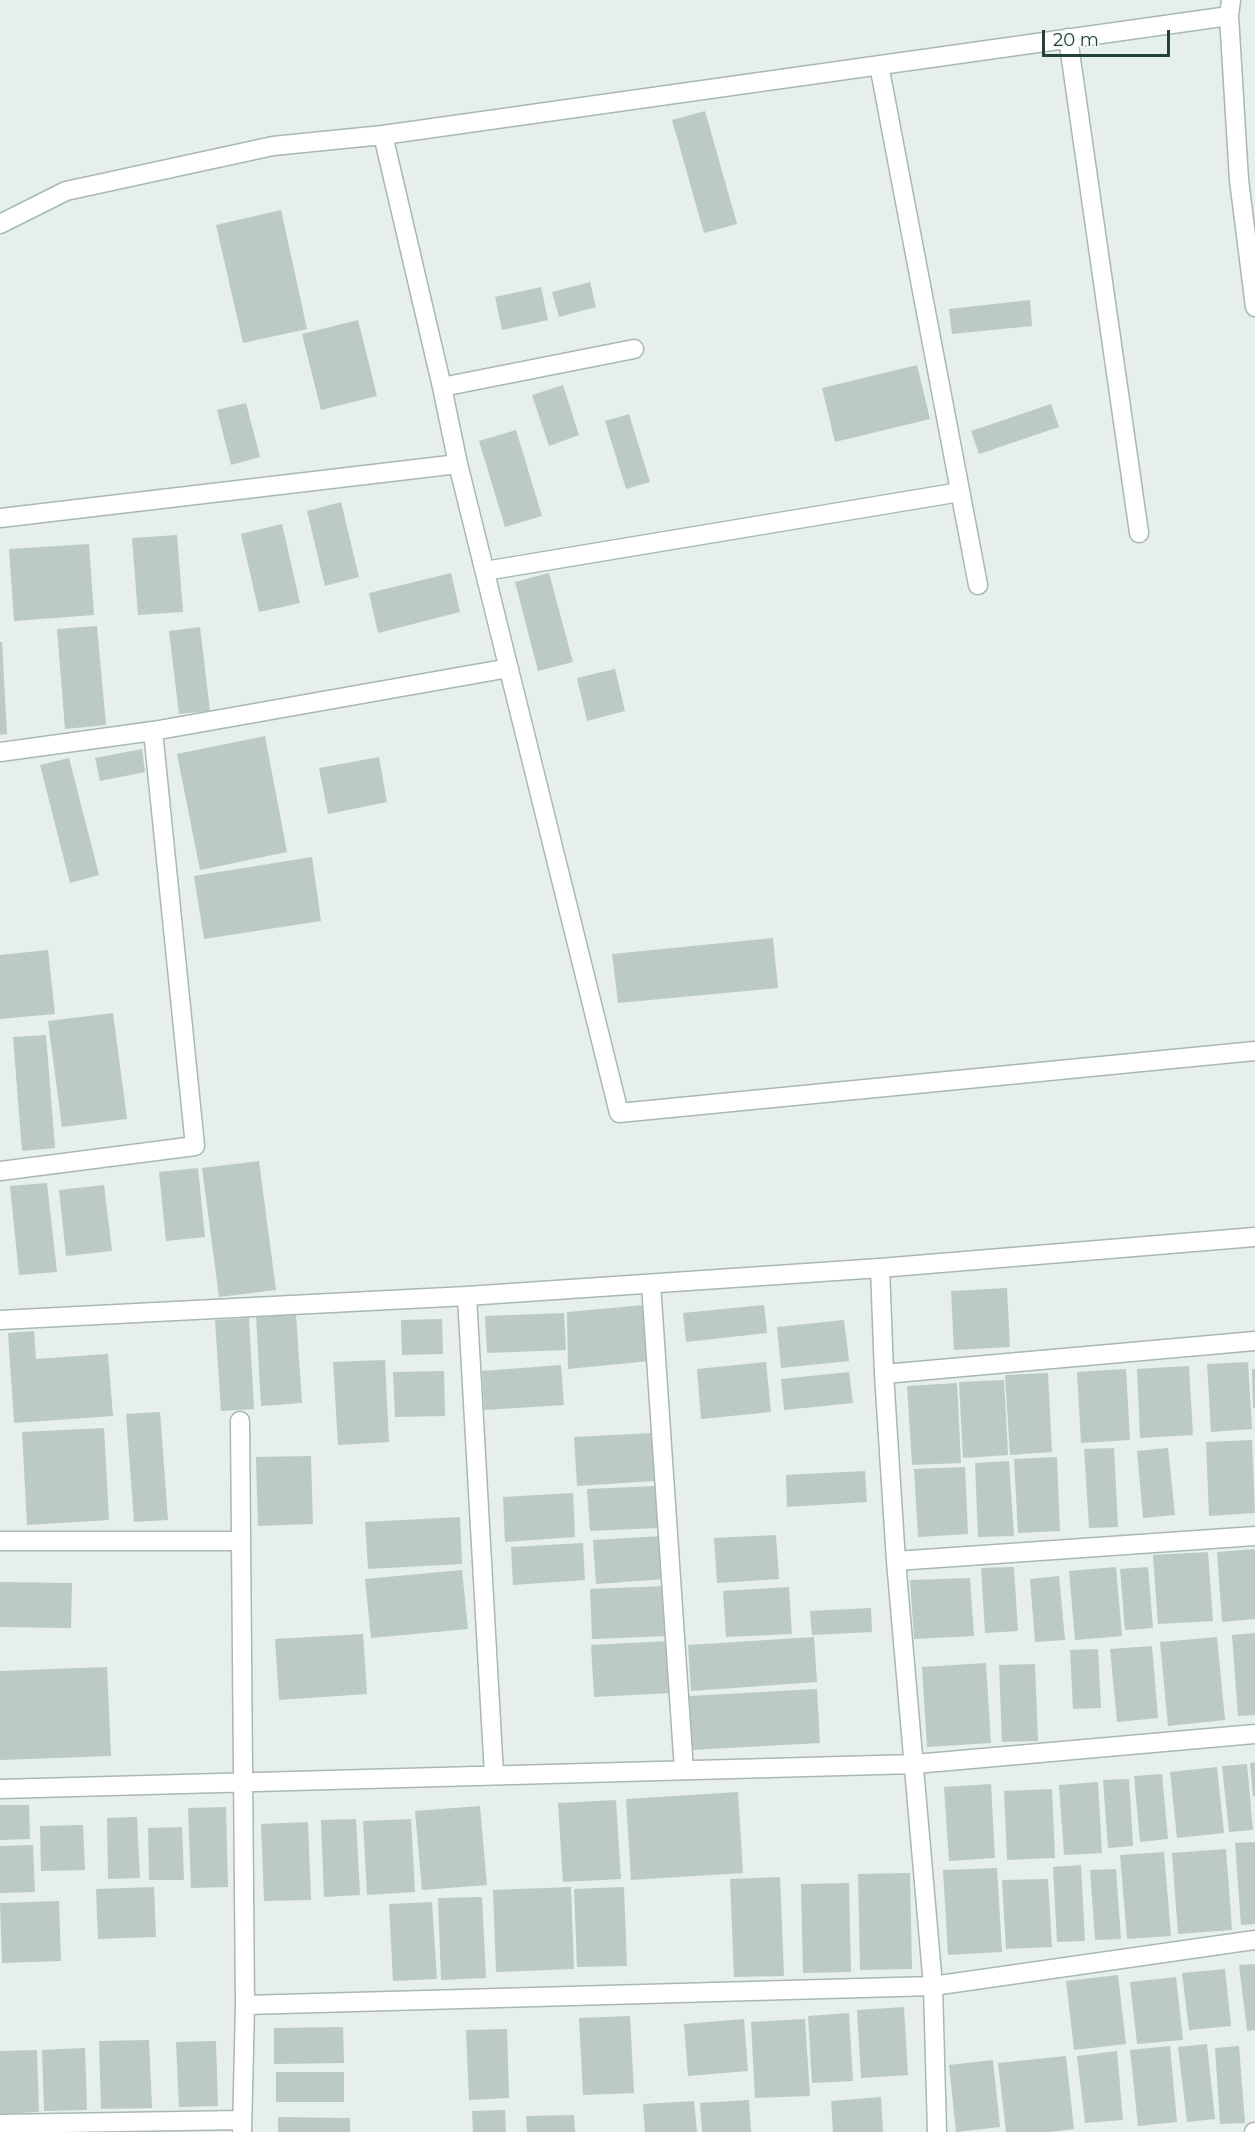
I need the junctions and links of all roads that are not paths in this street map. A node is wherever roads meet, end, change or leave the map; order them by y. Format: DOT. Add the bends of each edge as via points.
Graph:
graph roads {
  1 [pos="1230,8"];
  2 [pos="1068,38"];
  3 [pos="879,65"];
  4 [pos="383,135"];
  5 [pos="1247,179"];
  6 [pos="0,224"];
  7 [pos="1255,307"];
  8 [pos="634,349"];
  9 [pos="442,387"];
  10 [pos="458,464"];
  11 [pos="960,492"];
  12 [pos="0,518"];
  13 [pos="1139,533"];
  14 [pos="485,571"];
  15 [pos="978,585"];
  16 [pos="508,668"];
  17 [pos="153,731"];
  18 [pos="0,752"];
  19 [pos="1255,1051"];
  20 [pos="0,1171"];
  21 [pos="1255,1237"];
  22 [pos="880,1268"];
  23 [pos="651,1284"];
  24 [pos="467,1296"];
  25 [pos="0,1320"];
  26 [pos="1255,1341"];
  27 [pos="884,1374"];
  28 [pos="240,1421"];
  29 [pos="1255,1536"];
  30 [pos="0,1541"];
  31 [pos="241,1541"];
  32 [pos="896,1562"];
  33 [pos="1255,1734"];
  34 [pos="915,1764"];
  35 [pos="684,1770"];
  36 [pos="494,1775"];
  37 [pos="243,1783"];
  38 [pos="0,1789"];
  39 [pos="1255,1940"];
  40 [pos="933,1986"];
  41 [pos="245,2005"];
  42 [pos="0,2124"];
  43 [pos="242,2126"];
  44 [pos="937,2132"];
  1 -- 2 [label="street"];
  1 -- 5 [label="street"];
  2 -- 3 [label="street"];
  2 -- 13 [label="street"];
  3 -- 4 [label="street"];
  3 -- 11 [label="street"];
  4 -- 6 [label="street" via="273,146 66,191"];
  4 -- 9 [label="street"];
  5 -- 7 [label="street"];
  8 -- 9 [label="street"];
  9 -- 10 [label="street"];
  10 -- 12 [label="street"];
  10 -- 14 [label="street"];
  11 -- 14 [label="street"];
  11 -- 15 [label="street"];
  14 -- 16 [label="street"];
  16 -- 17 [label="street"];
  16 -- 19 [label="street" via="619,1113"];
  17 -- 18 [label="street"];
  17 -- 20 [label="street" via="195,1146"];
  21 -- 22 [label="street"];
  22 -- 23 [label="street"];
  22 -- 27 [label="street"];
  23 -- 24 [label="street"];
  23 -- 35 [label="street"];
  24 -- 25 [label="street"];
  24 -- 36 [label="street"];
  26 -- 27 [label="street"];
  27 -- 32 [label="street"];
  28 -- 31 [label="street"];
  29 -- 32 [label="street"];
  30 -- 31 [label="street"];
  31 -- 37 [label="street"];
  32 -- 34 [label="street"];
  33 -- 34 [label="street"];
  34 -- 35 [label="street"];
  34 -- 40 [label="street"];
  35 -- 36 [label="street"];
  36 -- 37 [label="street"];
  37 -- 38 [label="street"];
  37 -- 41 [label="street"];
  39 -- 40 [label="street"];
  40 -- 41 [label="street"];
  40 -- 44 [label="street"];
  41 -- 43 [label="street"];
  42 -- 43 [label="street"];
}
